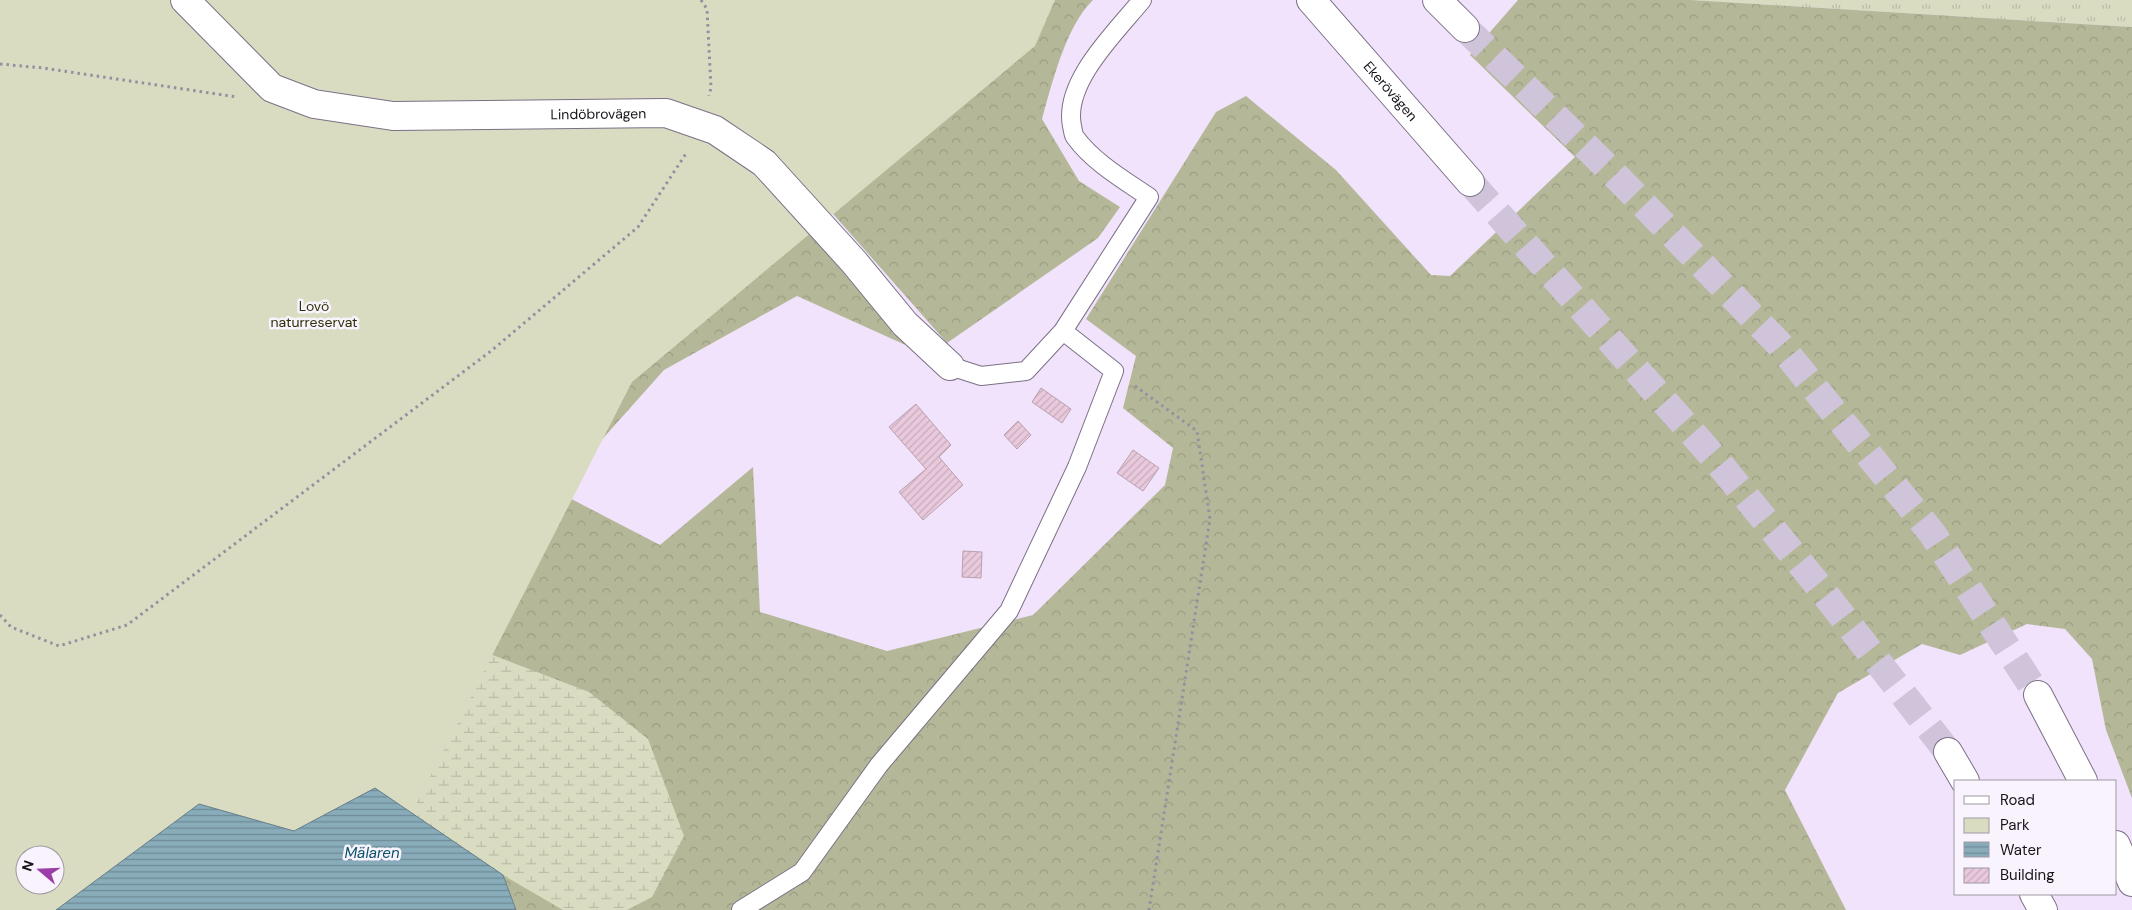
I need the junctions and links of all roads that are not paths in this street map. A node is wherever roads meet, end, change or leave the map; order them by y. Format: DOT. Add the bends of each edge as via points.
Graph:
graph roads {
  1 [pos="185,0"];
  2 [pos="1142,0"];
  3 [pos="1312,0"];
  4 [pos="1437,0"];
  5 [pos="1466,28"];
  6 [pos="1470,182"];
  7 [pos="1064,331"];
  8 [pos="950,366"];
  9 [pos="2038,695"];
  10 [pos="1948,752"];
  11 [pos="1964,780"];
  12 [pos="2081,780"];
  13 [pos="2117,847"];
  14 [pos="2132,882"];
  15 [pos="2035,895"];
  16 [pos="741,910"];
  17 [pos="2043,910"];
  1 -- 8 [label="street, Lindöbrovägen" via="272,88 314,104 394,116 666,113 715,130 764,163 905,324"];
  2 -- 7 [label="lane" via="1085,71 1074,93 1070,115 1074,136 1102,164 1149,197"];
  3 -- 6 [label="street, Ekerövägen"];
  4 -- 5 [label="street"];
  7 -- 8 [label="lane" via="1026,371 981,376"];
  7 -- 16 [label="lane" via="1114,371 1077,467 1008,611 879,765 802,872"];
  9 -- 12 [label="street"];
  10 -- 11 [label="street"];
  13 -- 14 [label="street"];
  15 -- 17 [label="street"];
}
